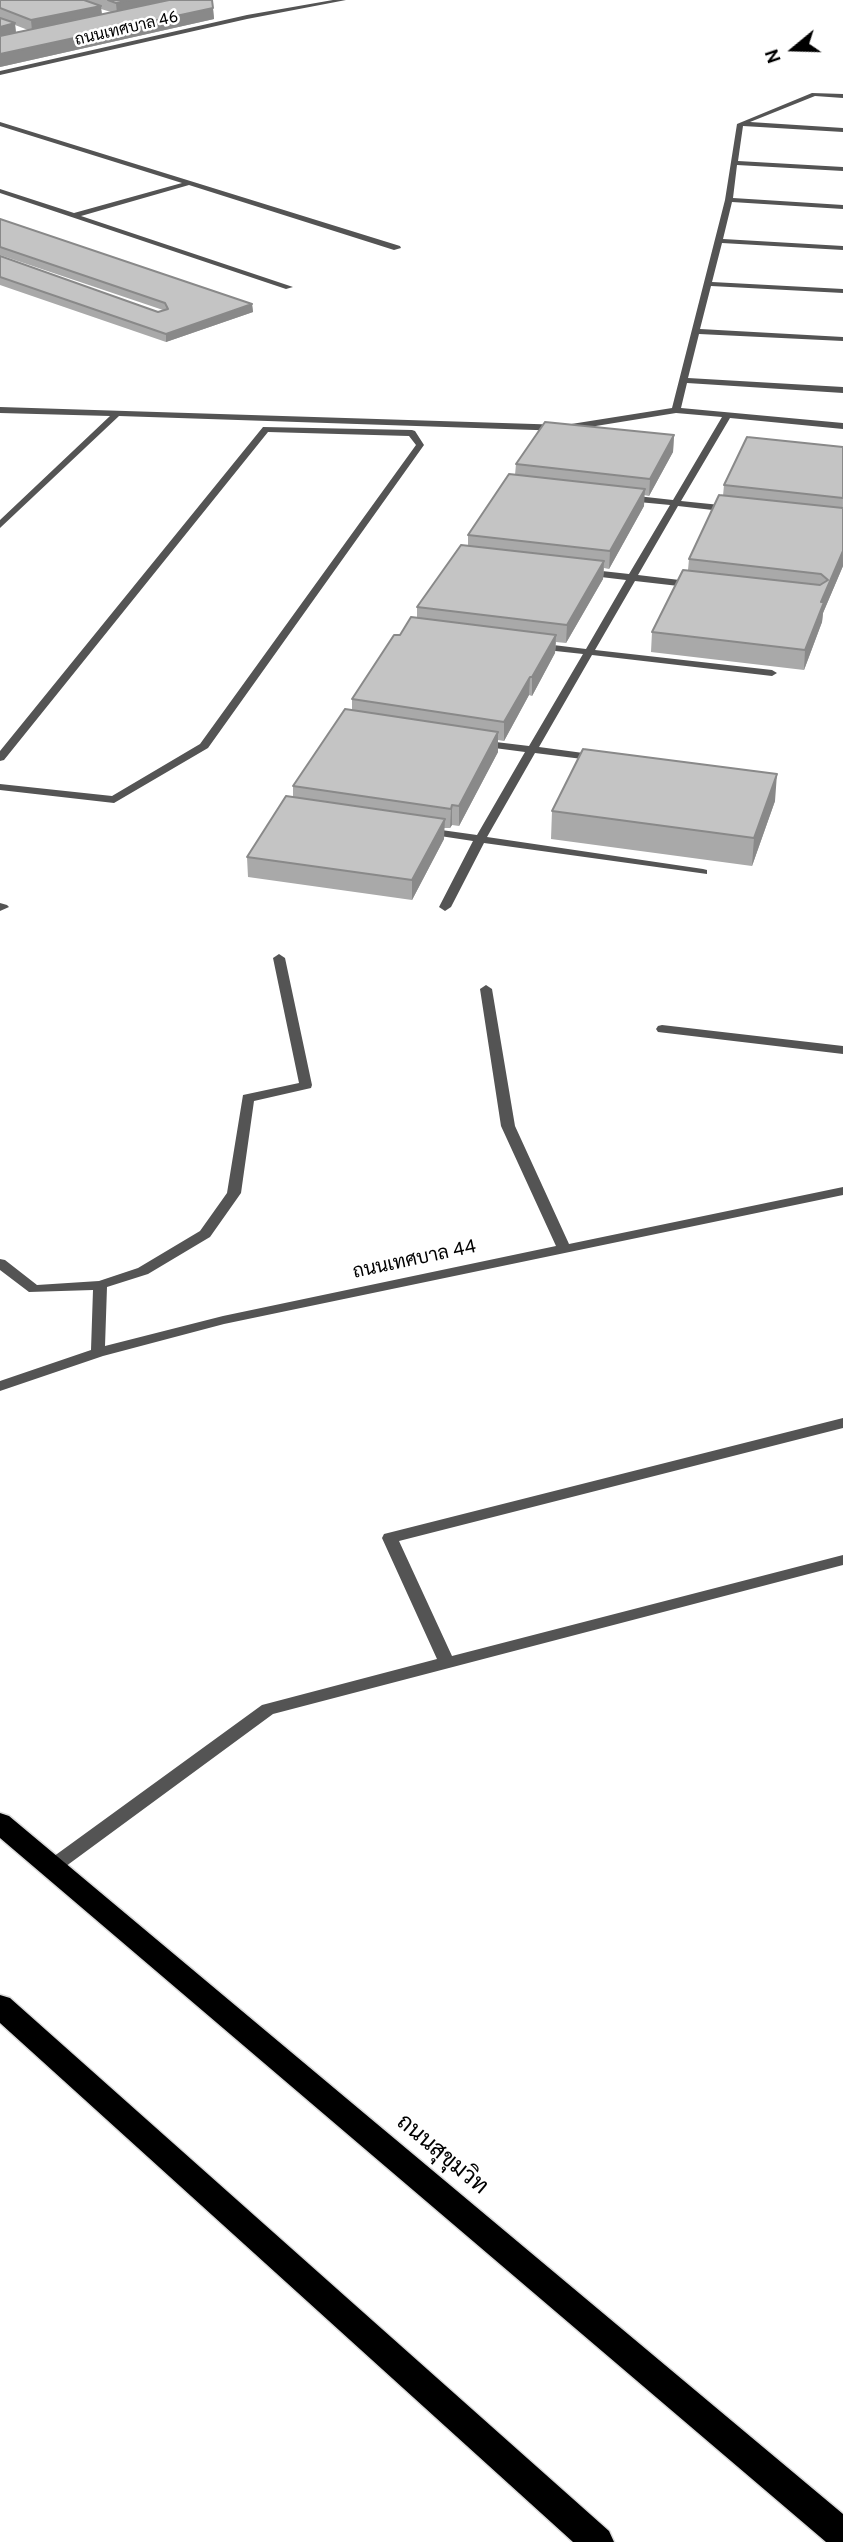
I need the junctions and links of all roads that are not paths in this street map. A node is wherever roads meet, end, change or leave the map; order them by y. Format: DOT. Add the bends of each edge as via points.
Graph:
graph roads {
  1 [pos="342,0"];
  2 [pos="0,73"];
  3 [pos="843,96"];
  4 [pos="0,124"];
  5 [pos="740,124"];
  6 [pos="843,130"];
  7 [pos="734,163"];
  8 [pos="843,170"];
  9 [pos="187,184"];
  10 [pos="0,191"];
  11 [pos="729,200"];
  12 [pos="843,207"];
  13 [pos="72,216"];
  14 [pos="719,241"];
  15 [pos="397,248"];
  16 [pos="843,248"];
  17 [pos="708,284"];
  18 [pos="289,288"];
  19 [pos="843,291"];
  20 [pos="696,331"];
  21 [pos="843,339"];
  22 [pos="684,380"];
  23 [pos="843,390"];
  24 [pos="0,410"];
  25 [pos="676,410"];
  26 [pos="118,413"];
  27 [pos="727,415"];
  28 [pos="843,426"];
  29 [pos="622,497"];
  30 [pos="676,502"];
  31 [pos="745,511"];
  32 [pos="0,524"];
  33 [pos="578,571"];
  34 [pos="632,578"];
  35 [pos="712,587"];
  36 [pos="521,644"];
  37 [pos="589,652"];
  38 [pos="772,673"];
  39 [pos="463,740"];
  40 [pos="532,751"];
  41 [pos="0,758"];
  42 [pos="613,759"];
  43 [pos="0,787"];
  44 [pos="411,829"];
  45 [pos="480,839"];
  46 [pos="703,872"];
  47 [pos="445,907"];
  48 [pos="279,958"];
  49 [pos="486,989"];
  50 [pos="662,1029"];
  51 [pos="843,1050"];
  52 [pos="843,1191"];
  53 [pos="565,1250"];
  54 [pos="0,1263"];
  55 [pos="100,1285"];
  56 [pos="98,1353"];
  57 [pos="0,1386"];
  58 [pos="843,1423"];
  59 [pos="843,1560"];
  60 [pos="447,1662"];
  61 [pos="0,1824"];
  62 [pos="52,1867"];
  63 [pos="0,2006"];
  64 [pos="843,2535"];
  65 [pos="597,2542"];
  1 -- 2 [label="street, ถนนเทศบาล 46"];
  3 -- 5 [label="street" via="814,94"];
  4 -- 9 [label="street"];
  5 -- 6 [label="street"];
  5 -- 7 [label="street"];
  7 -- 8 [label="street"];
  7 -- 11 [label="street"];
  9 -- 13 [label="street"];
  9 -- 15 [label="street"];
  10 -- 13 [label="street"];
  11 -- 12 [label="street"];
  11 -- 14 [label="street"];
  13 -- 18 [label="street"];
  14 -- 16 [label="street"];
  14 -- 17 [label="street"];
  17 -- 19 [label="street"];
  17 -- 20 [label="street"];
  20 -- 21 [label="street"];
  20 -- 22 [label="street"];
  22 -- 23 [label="street"];
  22 -- 25 [label="street"];
  24 -- 26 [label="street"];
  25 -- 26 [label="street" via="565,428"];
  25 -- 27 [label="street"];
  26 -- 32 [label="street"];
  27 -- 28 [label="street"];
  27 -- 30 [label="street"];
  29 -- 30 [label="street"];
  30 -- 31 [label="street"];
  30 -- 34 [label="street"];
  33 -- 34 [label="street"];
  34 -- 35 [label="street"];
  34 -- 37 [label="street"];
  36 -- 37 [label="street"];
  37 -- 38 [label="street"];
  37 -- 40 [label="street"];
  39 -- 40 [label="street"];
  40 -- 42 [label="street"];
  40 -- 45 [label="street"];
  41 -- 43 [label="street" via="266,429 412,433 420,445 204,746 114,800"];
  44 -- 45 [label="street"];
  45 -- 46 [label="street"];
  45 -- 47 [label="street"];
  48 -- 55 [label="street" via="306,1084 248,1098 234,1193 205,1234 143,1271"];
  49 -- 53 [label="street" via="508,1126"];
  50 -- 51 [label="street"];
  52 -- 53 [label="street, ถนนเทศบาล 44"];
  53 -- 56 [label="street, ถนนเทศบาล 44" via="223,1320"];
  54 -- 55 [label="street" via="34,1289"];
  55 -- 56 [label="street"];
  56 -- 57 [label="street, ถนนเทศบาล 44"];
  58 -- 60 [label="street" via="390,1538"];
  59 -- 60 [label="street"];
  60 -- 62 [label="street" via="268,1709"];
  61 -- 62 [label="highway, ถนนสุขุมวิท"];
  62 -- 64 [label="highway, ถนนสุขุมวิท"];
  63 -- 65 [label="highway"];
}
